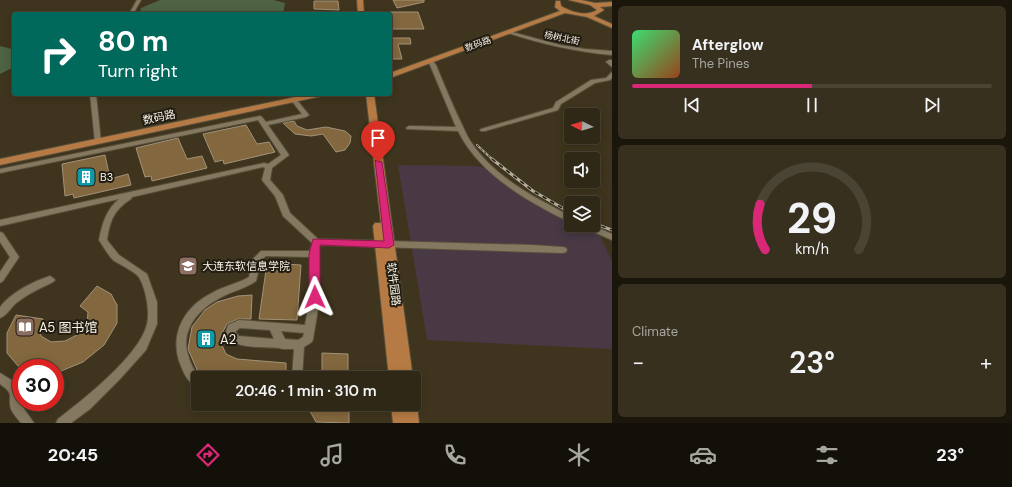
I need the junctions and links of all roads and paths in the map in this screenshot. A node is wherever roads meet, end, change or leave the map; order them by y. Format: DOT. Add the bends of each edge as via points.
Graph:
graph roads {
  1 [pos="139,0"];
  2 [pos="356,0"];
  3 [pos="360,0"];
  4 [pos="571,0"];
  5 [pos="561,1"];
  6 [pos="612,5"];
  7 [pos="597,6"];
  8 [pos="565,11"];
  9 [pos="132,12"];
  10 [pos="357,12"];
  11 [pos="361,12"];
  12 [pos="596,16"];
  13 [pos="612,26"];
  14 [pos="510,32"];
  15 [pos="612,53"];
  16 [pos="430,61"];
  17 [pos="612,62"];
  18 [pos="612,65"];
  19 [pos="612,74"];
  20 [pos="392,75"];
  21 [pos="93,96"];
  22 [pos="313,96"];
  23 [pos="364,96"];
  24 [pos="370,96"];
  25 [pos="294,100"];
  26 [pos="208,119"];
  27 [pos="264,124"];
  28 [pos="213,127"];
  29 [pos="409,128"];
  30 [pos="460,129"];
  31 [pos="483,130"];
  32 [pos="98,142"];
  33 [pos="66,154"];
  34 [pos="0,162"];
  35 [pos="269,166"];
  36 [pos="0,171"];
  37 [pos="134,194"];
  38 [pos="564,216"];
  39 [pos="0,223"];
  40 [pos="600,232"];
  41 [pos="0,235"];
  42 [pos="612,237"];
  43 [pos="316,242"];
  44 [pos="385,245"];
  45 [pos="563,250"];
  46 [pos="314,254"];
  47 [pos="0,278"];
  48 [pos="50,280"];
  49 [pos="0,314"];
  50 [pos="273,326"];
  51 [pos="309,329"];
  52 [pos="283,344"];
  53 [pos="299,345"];
  54 [pos="297,371"];
  55 [pos="395,371"];
  56 [pos="405,371"];
  57 [pos="191,377"];
  58 [pos="0,378"];
  59 [pos="400,411"];
  60 [pos="410,411"];
  61 [pos="28,423"];
  62 [pos="62,423"];
  63 [pos="401,423"];
  64 [pos="411,423"];
  1 -- 9 [label="street"];
  2 -- 10 [label="main road"];
  3 -- 11 [label="main road"];
  4 -- 5 [label="main road"];
  4 -- 7 [label="main road"];
  5 -- 8 [label="main road" via="558,7"];
  6 -- 7 [label="main road"];
  7 -- 12 [label="main road" via="601,10"];
  8 -- 12 [label="main road"];
  8 -- 14 [label="main road, 数码路"];
  12 -- 13 [label="main road"];
  14 -- 15 [label="street, 杨树北街" via="550,45"];
  14 -- 16 [label="main road, 数码路"];
  16 -- 20 [label="main road, 数码路"];
  16 -- 30 [label="street"];
  17 -- 18 [label="street" via="609,62"];
  19 -- 31 [label="street" via="608,79 593,80 558,103 556,109"];
  21 -- 32 [label="street"];
  22 -- 25 [label="main road, 数码路"];
  23 -- 44 [label="main road, 软件园路"];
  24 -- 44 [label="main road, 软件园路"];
  25 -- 26 [label="main road, 数码路"];
  25 -- 27 [label="street" via="306,115"];
  26 -- 28 [label="street"];
  26 -- 32 [label="main road, 数码路"];
  27 -- 28 [label="street" via="260,118"];
  27 -- 35 [label="street" via="286,155"];
  28 -- 33 [label="street"];
  29 -- 30 [label="street"];
  30 -- 38 [label="street" via="488,166 548,208"];
  32 -- 33 [label="main road, 数码路"];
  33 -- 34 [label="main road, 数码路"];
  33 -- 36 [label="street"];
  35 -- 37 [label="street"];
  35 -- 43 [label="street" via="266,180 279,195 286,214"];
  37 -- 39 [label="street"];
  37 -- 62 [label="street" via="121,201 107,218 103,240 116,257 144,276 152,302 152,324 142,347 116,376 86,405"];
  40 -- 42 [label="street"];
  41 -- 47 [label="street" via="15,257"];
  43 -- 44 [label="street"];
  43 -- 46 [label="street"];
  44 -- 45 [label="street" via="491,245"];
  44 -- 55 [label="main road, 软件园路"];
  44 -- 56 [label="main road, 软件园路"];
  46 -- 51 [label="street" via="315,297"];
  46 -- 57 [label="street" via="264,253 257,259 253,279 242,287 217,295 198,308 182,331 180,347"];
  48 -- 49 [label="street" via="25,291 5,305"];
  50 -- 51 [label="street"];
  50 -- 52 [label="street"];
  50 -- 52 [label="street" via="239,324 232,328 230,335 237,340"];
  51 -- 53 [label="street" via="308,339"];
  52 -- 53 [label="street"];
  53 -- 54 [label="street"];
  58 -- 61 [label="street" via="10,383 17,393 16,408"];
  59 -- 63 [label="main road"];
  60 -- 64 [label="main road"];
}
